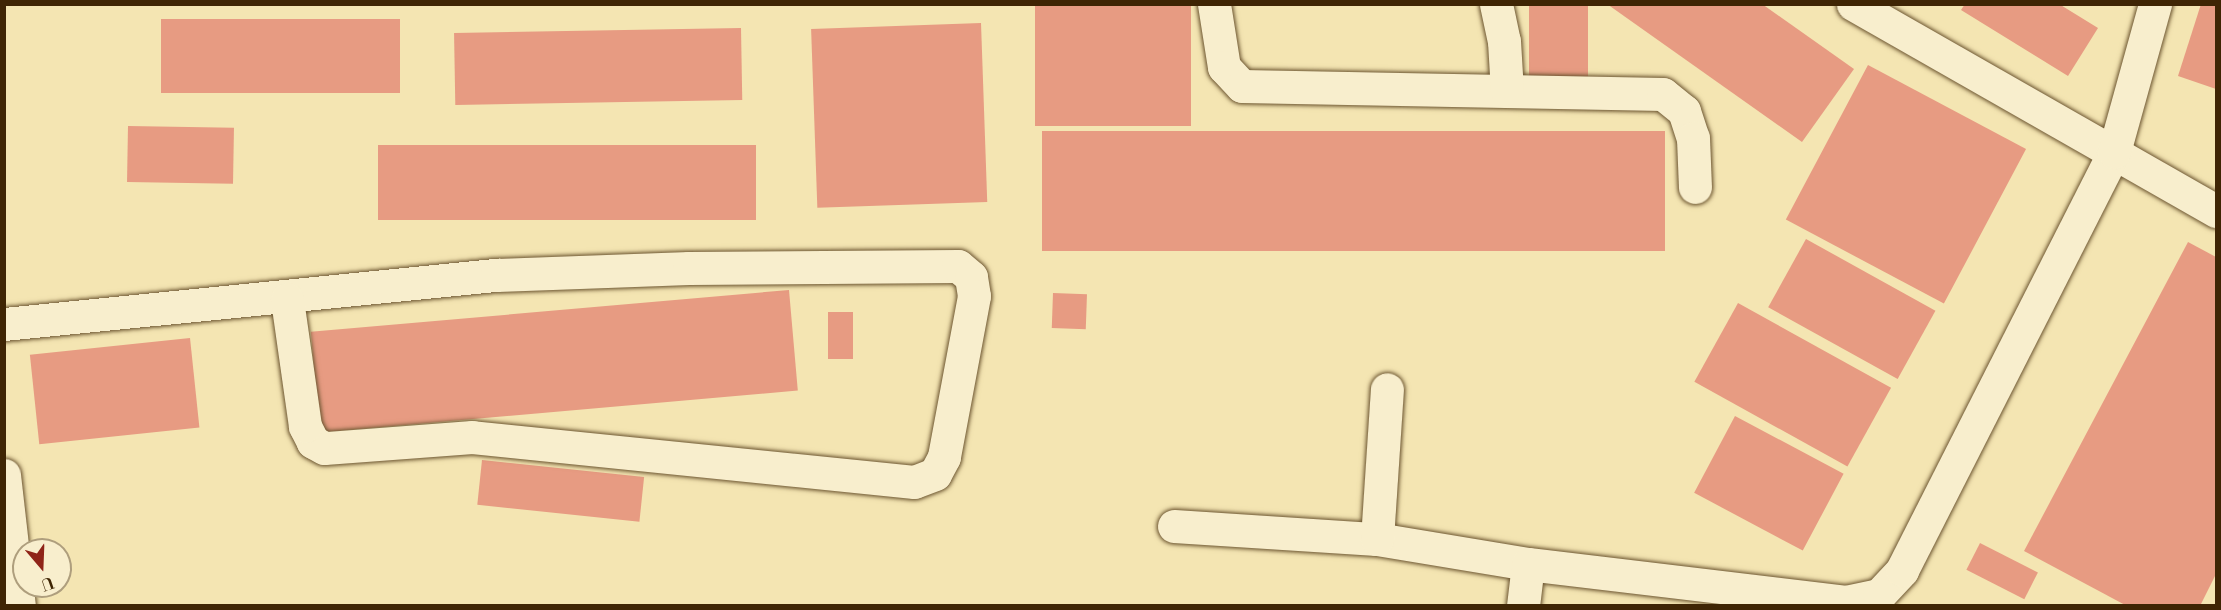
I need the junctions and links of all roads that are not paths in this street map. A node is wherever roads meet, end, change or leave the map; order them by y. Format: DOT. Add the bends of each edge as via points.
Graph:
graph roads {
  1 [pos="1215,4"];
  2 [pos="1496,4"];
  3 [pos="1853,4"];
  4 [pos="2155,4"];
  5 [pos="1507,91"];
  6 [pos="2114,152"];
  7 [pos="1695,187"];
  8 [pos="2217,211"];
  9 [pos="287,299"];
  10 [pos="4,324"];
  11 [pos="1387,389"];
  12 [pos="4,475"];
  13 [pos="1174,526"];
  14 [pos="1377,539"];
  15 [pos="1528,564"];
  16 [pos="19,606"];
  17 [pos="1523,606"];
  1 -- 5 [label="street" via="1224,67 1242,86"];
  2 -- 5 [label="street" via="1504,41"];
  3 -- 6 [label="street"];
  4 -- 6 [label="street"];
  5 -- 7 [label="street" via="1663,94 1684,111 1694,138"];
  6 -- 8 [label="street"];
  6 -- 15 [label="street" via="1902,570 1879,595 1846,602"];
  9 -- 9 [label="street" via="305,426 313,442 324,448 472,437 914,482 935,474 944,457 975,296 970,277 958,266 943,266 497,275"];
  9 -- 10 [label="street"];
  11 -- 14 [label="street"];
  12 -- 16 [label="street"];
  13 -- 14 [label="street"];
  14 -- 15 [label="street"];
  15 -- 17 [label="street"];
}
